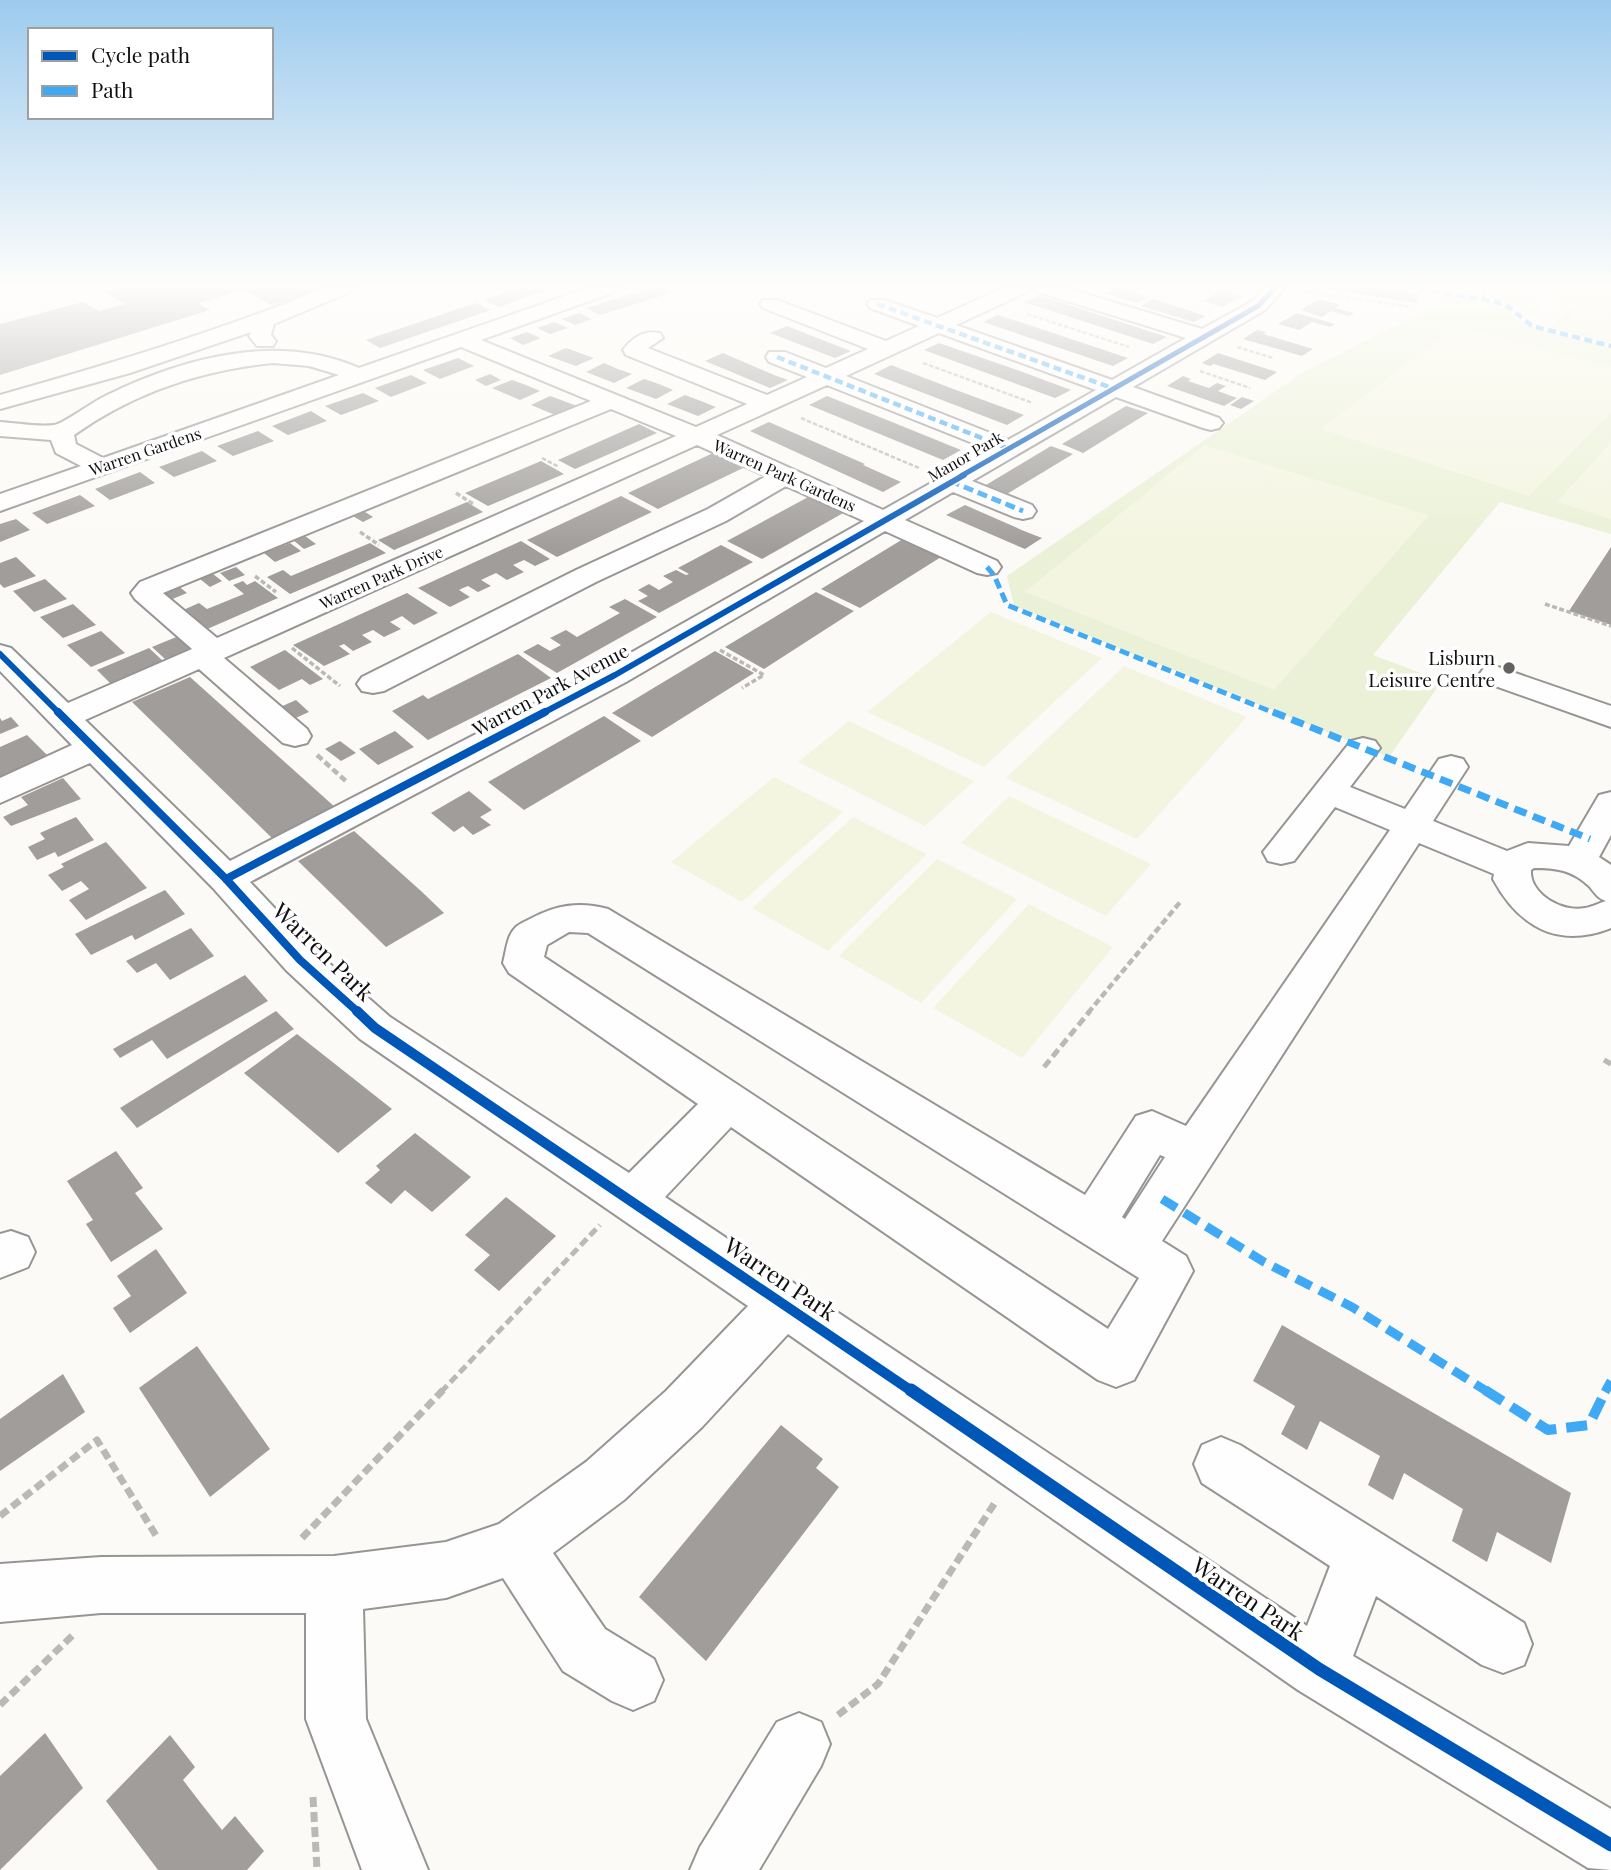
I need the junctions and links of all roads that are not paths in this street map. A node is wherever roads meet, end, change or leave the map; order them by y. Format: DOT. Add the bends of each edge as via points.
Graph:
graph roads {
  1 [pos="96,375"];
  2 [pos="183,375"];
  3 [pos="548,375"];
  4 [pos="697,375"];
  5 [pos="1076,375"];
  6 [pos="1135,375"];
  7 [pos="358,376"];
  8 [pos="828,376"];
  9 [pos="1112,388"];
  10 [pos="611,401"];
  11 [pos="0,402"];
  12 [pos="768,404"];
  13 [pos="1211,423"];
  14 [pos="0,429"];
  15 [pos="61,433"];
  16 [pos="698,436"];
  17 [pos="1007,448"];
  18 [pos="100,466"];
  19 [pos="786,475"];
  20 [pos="950,481"];
  21 [pos="0,503"];
  22 [pos="1023,511"];
  23 [pos="885,520"];
  24 [pos="987,567"];
  25 [pos="208,653"];
  26 [pos="0,654"];
  27 [pos="1495,675"];
  28 [pos="373,684"];
  29 [pos="1611,717"];
  30 [pos="79,732"];
  31 [pos="295,736"];
  32 [pos="1363,748"];
  33 [pos="1451,766"];
  34 [pos="0,792"];
  35 [pos="1328,792"];
  36 [pos="1611,803"];
  37 [pos="1411,827"];
  38 [pos="1281,852"];
  39 [pos="1578,862"];
  40 [pos="1511,867"];
  41 [pos="226,879"];
  42 [pos="1611,889"];
  43 [pos="1611,913"];
  44 [pos="728,1101"];
  45 [pos="1194,1151"];
  46 [pos="632,1200"];
  47 [pos="1093,1223"];
  48 [pos="1133,1247"];
  49 [pos="783,1304"];
  50 [pos="1221,1464"];
  51 [pos="515,1546"];
  52 [pos="1363,1554"];
  53 [pos="309,1584"];
  54 [pos="0,1593"];
  55 [pos="1503,1644"];
  56 [pos="1319,1670"];
  57 [pos="633,1680"];
  58 [pos="799,1744"];
  59 [pos="1611,1845"];
  60 [pos="395,1870"];
  61 [pos="723,1870"];
  1 -- 11 [label="street"];
  2 -- 15 [label="street" via="120,396"];
  3 -- 10 [label="street, Warren Park Gardens"];
  4 -- 12 [label="street"];
  5 -- 9 [label="street"];
  6 -- 9 [label="street, Manor Park"];
  7 -- 18 [label="street, Warren Gardens"];
  8 -- 12 [label="street, Warren Park Drive"];
  8 -- 17 [label="street"];
  9 -- 13 [label="street"];
  9 -- 17 [label="street, Manor Park"];
  10 -- 16 [label="street, Warren Park Gardens"];
  10 -- 25 [label="street" via="150,588 145,593"];
  12 -- 16 [label="street, Warren Park Drive"];
  14 -- 15 [label="street"];
  15 -- 18 [label="street" via="65,448"];
  16 -- 19 [label="street, Warren Park Gardens"];
  16 -- 25 [label="street, Warren Park Drive"];
  17 -- 20 [label="street, Manor Park"];
  18 -- 21 [label="street, Warren Gardens"];
  19 -- 23 [label="street, Warren Park Gardens"];
  19 -- 28 [label="street" via="717,516 586,576"];
  20 -- 22 [label="street"];
  20 -- 23 [label="street, Manor Park"];
  23 -- 24 [label="street, Warren Park Gardens"];
  23 -- 41 [label="street, Warren Park Avenue" via="615,674"];
  25 -- 30 [label="street, Warren Park Drive"];
  25 -- 31 [label="street"];
  26 -- 30 [label="street, Warren Park"];
  27 -- 29 [label="street"];
  30 -- 34 [label="street, Warren Park Drive"];
  30 -- 41 [label="street, Warren Park"];
  32 -- 35 [label="street"];
  33 -- 37 [label="street"];
  35 -- 37 [label="street"];
  35 -- 38 [label="street"];
  36 -- 39 [label="street"];
  37 -- 40 [label="street"];
  37 -- 45 [label="street"];
  39 -- 40 [label="street" via="1545,854 1519,860"];
  39 -- 42 [label="street" via="1594,870"];
  40 -- 43 [label="street" via="1513,888 1522,900 1553,918 1587,923"];
  41 -- 46 [label="street, Warren Park" via="300,960 375,1027"];
  44 -- 46 [label="street"];
  44 -- 47 [label="street" via="523,962 529,937 563,918 595,919"];
  44 -- 48 [label="street" via="1116,1363 1169,1271"];
  45 -- 47 [label="street" via="1152,1129"];
  45 -- 48 [label="street"];
  46 -- 49 [label="street, Warren Park"];
  47 -- 48 [label="street"];
  49 -- 51 [label="street" via="684,1409 605,1481"];
  49 -- 56 [label="street, Warren Park"];
  50 -- 52 [label="street"];
  51 -- 53 [label="street" via="446,1570"];
  51 -- 57 [label="street" via="584,1650"];
  52 -- 55 [label="street"];
  52 -- 56 [label="street"];
  53 -- 54 [label="street" via="125,1585"];
  53 -- 60 [label="street" via="336,1719"];
  56 -- 59 [label="street, Warren Park"];
  58 -- 61 [label="street"];
}
